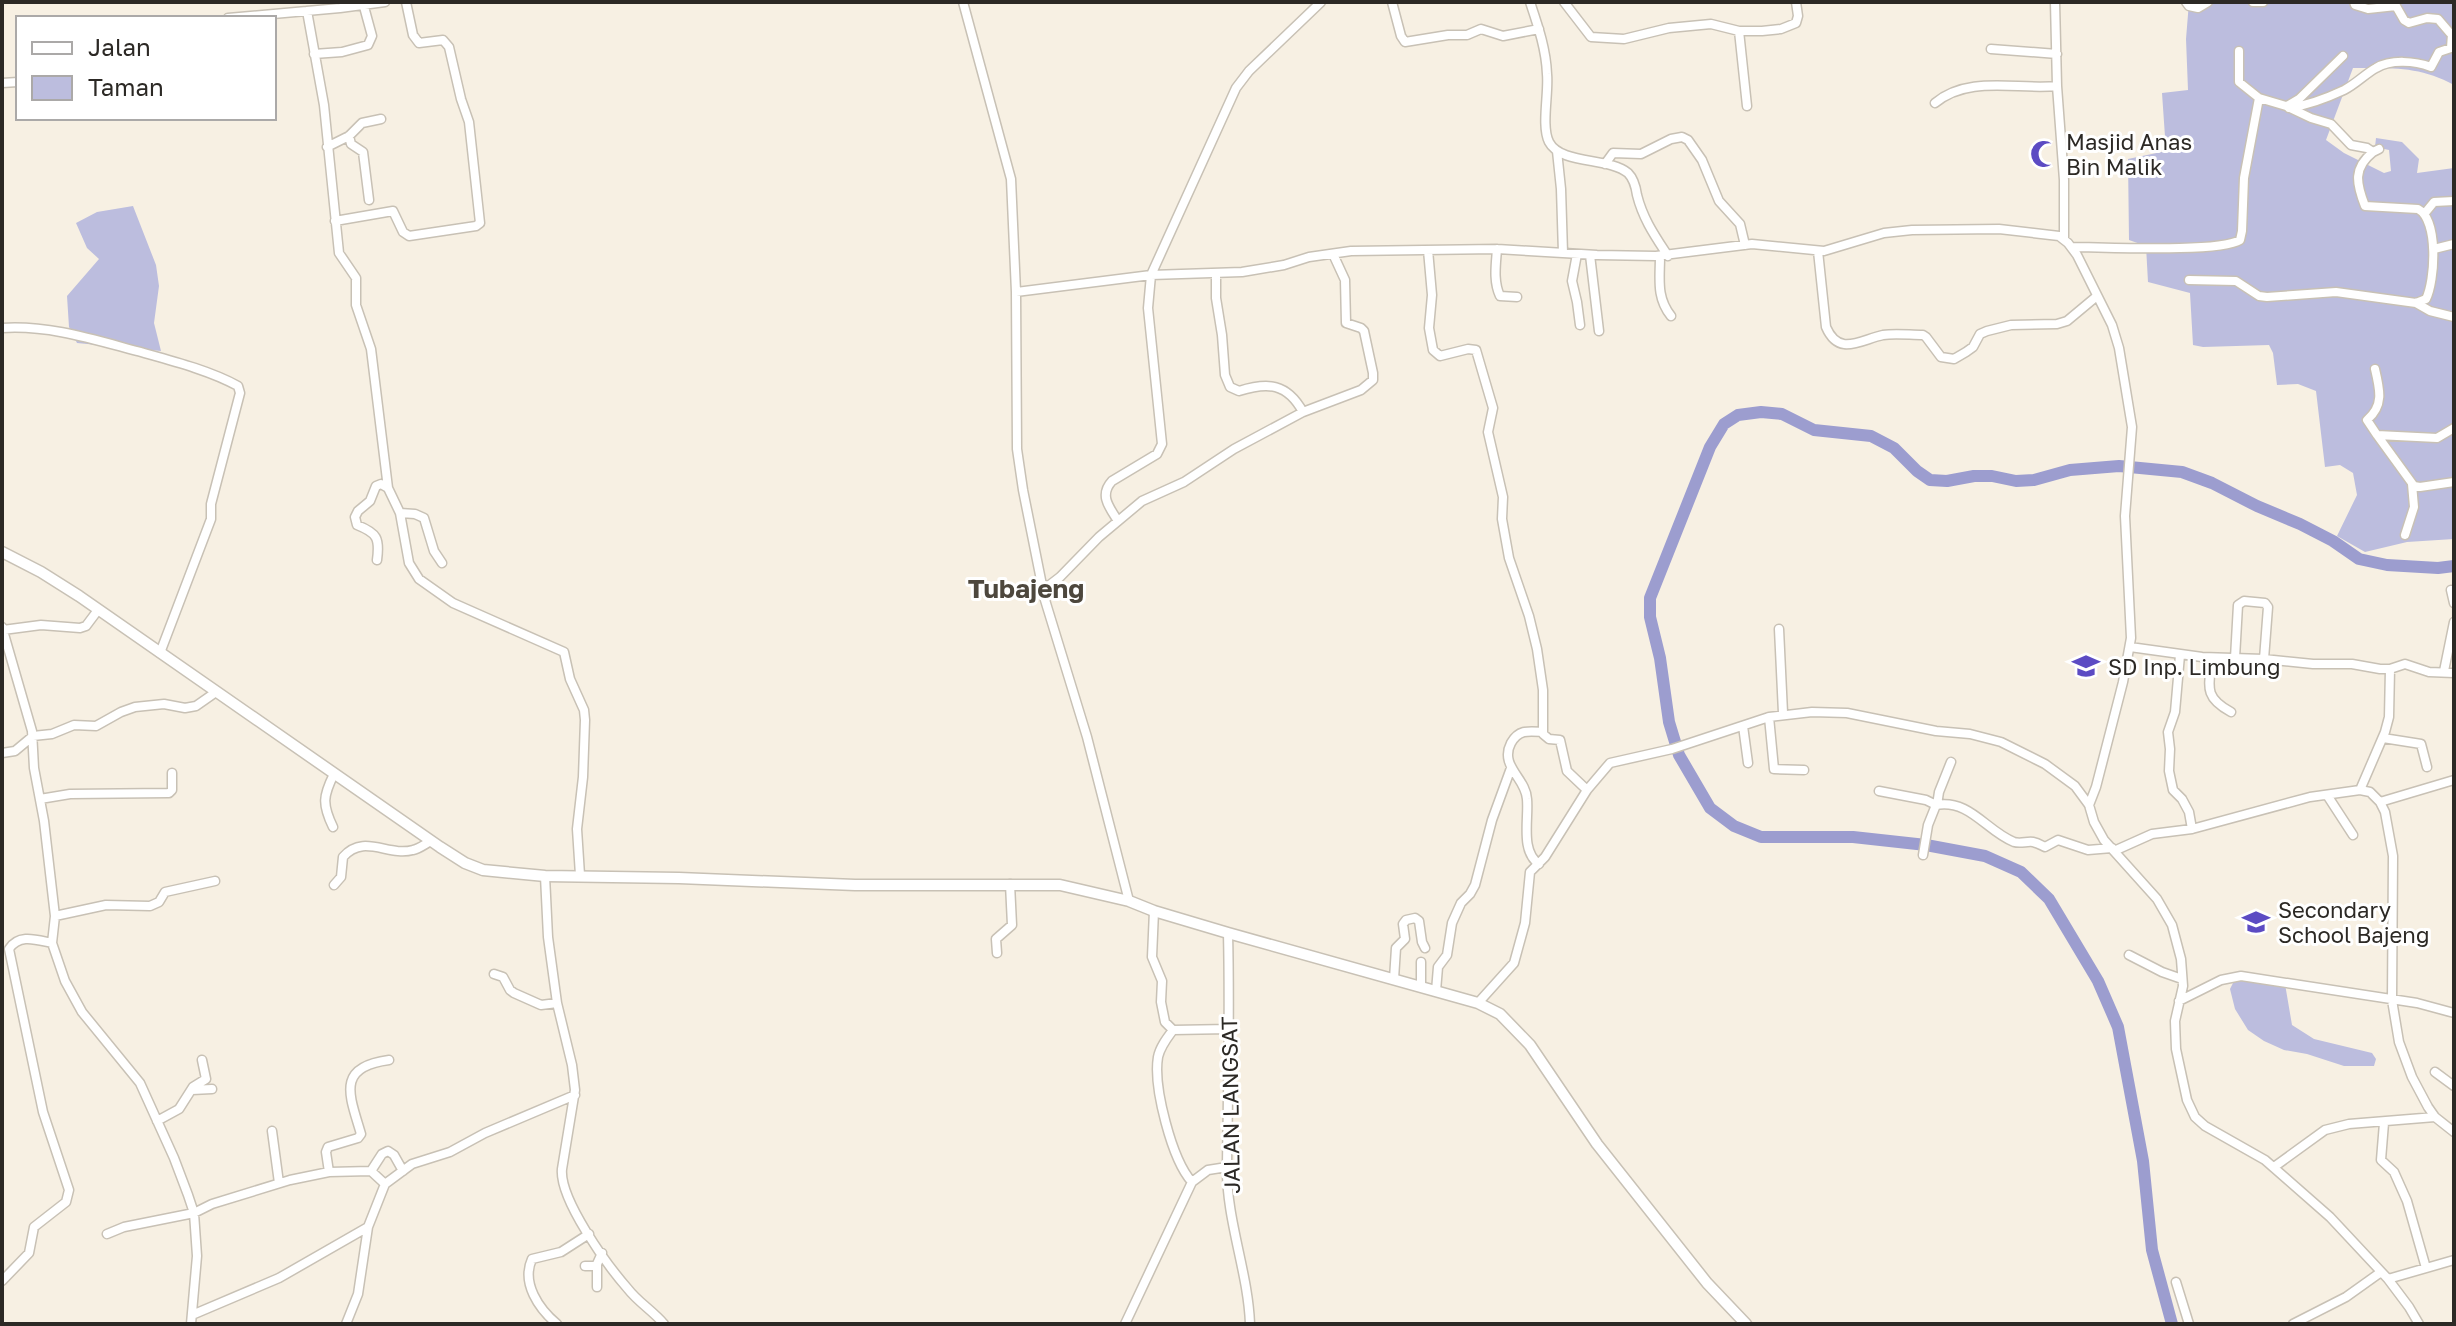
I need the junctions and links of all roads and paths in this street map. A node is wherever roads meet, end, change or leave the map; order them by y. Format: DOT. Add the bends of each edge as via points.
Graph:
graph roads {
  1 [pos="385,2"];
  2 [pos="406,2"];
  3 [pos="963,2"];
  4 [pos="1321,2"];
  5 [pos="1392,2"];
  6 [pos="1530,2"];
  7 [pos="1564,2"];
  8 [pos="1796,2"];
  9 [pos="2055,2"];
  10 [pos="2186,2"];
  11 [pos="2208,2"];
  12 [pos="2253,2"];
  13 [pos="2263,2"];
  14 [pos="2354,2"];
  15 [pos="364,4"];
  16 [pos="307,11"];
  17 [pos="251,16"];
  18 [pos="1539,29"];
  19 [pos="1739,31"];
  20 [pos="2453,34"];
  21 [pos="1991,49"];
  22 [pos="2239,51"];
  23 [pos="314,54"];
  24 [pos="2057,54"];
  25 [pos="2343,56"];
  26 [pos="2057,86"];
  27 [pos="2259,98"];
  28 [pos="1935,103"];
  29 [pos="1747,106"];
  30 [pos="2288,107"];
  31 [pos="381,119"];
  32 [pos="349,136"];
  33 [pos="327,147"];
  34 [pos="1557,151"];
  35 [pos="1605,164"];
  36 [pos="369,200"];
  37 [pos="2454,201"];
  38 [pos="2425,213"];
  39 [pos="335,221"];
  40 [pos="2064,238"];
  41 [pos="2454,244"];
  42 [pos="1745,245"];
  43 [pos="2072,247"];
  44 [pos="1497,249"];
  45 [pos="2434,249"];
  46 [pos="1428,250"];
  47 [pos="1818,251"];
  48 [pos="1563,253"];
  49 [pos="1333,254"];
  50 [pos="1577,254"];
  51 [pos="1590,255"];
  52 [pos="1664,256"];
  53 [pos="1216,273"];
  54 [pos="1151,275"];
  55 [pos="2189,280"];
  56 [pos="1016,292"];
  57 [pos="2097,296"];
  58 [pos="1517,297"];
  59 [pos="2416,303"];
  60 [pos="1671,316"];
  61 [pos="2454,317"];
  62 [pos="1580,325"];
  63 [pos="2,328"];
  64 [pos="1599,331"];
  65 [pos="2375,369"];
  66 [pos="1303,412"];
  67 [pos="2454,428"];
  68 [pos="2377,435"];
  69 [pos="2454,482"];
  70 [pos="2412,484"];
  71 [pos="388,488"];
  72 [pos="400,513"];
  73 [pos="1118,521"];
  74 [pos="2405,535"];
  75 [pos="2,552"];
  76 [pos="377,560"];
  77 [pos="442,563"];
  78 [pos="1043,590"];
  79 [pos="2451,590"];
  80 [pos="2454,603"];
  81 [pos="98,610"];
  82 [pos="2454,622"];
  83 [pos="2,628"];
  84 [pos="1779,629"];
  85 [pos="2130,647"];
  86 [pos="160,653"];
  87 [pos="2180,655"];
  88 [pos="2212,658"];
  89 [pos="2235,658"];
  90 [pos="2264,659"];
  91 [pos="2390,669"];
  92 [pos="2449,672"];
  93 [pos="216,692"];
  94 [pos="2231,712"];
  95 [pos="1783,713"];
  96 [pos="1769,717"];
  97 [pos="1743,726"];
  98 [pos="1543,732"];
  99 [pos="33,736"];
  100 [pos="2383,738"];
  101 [pos="2,753"];
  102 [pos="1951,762"];
  103 [pos="1748,763"];
  104 [pos="2427,767"];
  105 [pos="1511,768"];
  106 [pos="1804,770"];
  107 [pos="172,773"];
  108 [pos="334,774"];
  109 [pos="2454,780"];
  110 [pos="1587,790"];
  111 [pos="2360,790"];
  112 [pos="1879,791"];
  113 [pos="2327,795"];
  114 [pos="40,799"];
  115 [pos="2380,802"];
  116 [pos="1936,805"];
  117 [pos="2089,805"];
  118 [pos="333,827"];
  119 [pos="2192,829"];
  120 [pos="2353,835"];
  121 [pos="431,841"];
  122 [pos="2113,850"];
  123 [pos="1923,853"];
  124 [pos="1539,864"];
  125 [pos="580,875"];
  126 [pos="545,876"];
  127 [pos="215,881"];
  128 [pos="1010,884"];
  129 [pos="334,885"];
  130 [pos="1129,901"];
  131 [pos="1154,911"];
  132 [pos="55,916"];
  133 [pos="1228,933"];
  134 [pos="52,943"];
  135 [pos="1425,948"];
  136 [pos="997,953"];
  137 [pos="2129,955"];
  138 [pos="1421,962"];
  139 [pos="494,974"];
  140 [pos="1394,979"];
  141 [pos="2182,979"];
  142 [pos="1421,987"];
  143 [pos="1436,991"];
  144 [pos="2392,1000"];
  145 [pos="2179,1001"];
  146 [pos="557,1003"];
  147 [pos="1478,1003"];
  148 [pos="2454,1013"];
  149 [pos="1229,1029"];
  150 [pos="1173,1030"];
  151 [pos="202,1060"];
  152 [pos="389,1060"];
  153 [pos="2435,1072"];
  154 [pos="2454,1086"];
  155 [pos="212,1089"];
  156 [pos="192,1090"];
  157 [pos="575,1095"];
  158 [pos="2435,1117"];
  159 [pos="157,1121"];
  160 [pos="2384,1123"];
  161 [pos="272,1131"];
  162 [pos="2454,1132"];
  163 [pos="1227,1167"];
  164 [pos="2274,1167"];
  165 [pos="371,1171"];
  166 [pos="403,1171"];
  167 [pos="329,1172"];
  168 [pos="1192,1182"];
  169 [pos="279,1183"];
  170 [pos="385,1184"];
  171 [pos="194,1213"];
  172 [pos="368,1227"];
  173 [pos="107,1234"];
  174 [pos="589,1234"];
  175 [pos="602,1253"];
  176 [pos="2454,1260"];
  177 [pos="585,1266"];
  178 [pos="597,1266"];
  179 [pos="2426,1268"];
  180 [pos="2384,1276"];
  181 [pos="2,1281"];
  182 [pos="2176,1282"];
  183 [pos="597,1287"];
  184 [pos="192,1319"];
  185 [pos="346,1324"];
  186 [pos="557,1324"];
  187 [pos="664,1324"];
  188 [pos="1125,1324"];
  189 [pos="1250,1324"];
  190 [pos="1746,1324"];
  191 [pos="2189,1324"];
  192 [pos="2293,1324"];
  193 [pos="2419,1324"];
  1 -- 15 [label="street"];
  2 -- 39 [label="street" via="419,43 443,40 449,47 471,129 480,223 409,236 393,211"];
  3 -- 56 [label="street" via="1010,173"];
  4 -- 54 [label="street" via="1236,88"];
  5 -- 18 [label="street" via="1405,42 1481,29 1503,36"];
  6 -- 18 [label="street"];
  7 -- 19 [label="street" via="1596,39 1693,25"];
  8 -- 19 [label="street" via="1793,25"];
  9 -- 24 [label="street"];
  10 -- 11 [label="street" via="2195,8"];
  12 -- 13 [label="street"];
  14 -- 20 [label="street" via="2368,9 2396,6 2409,23 2438,19"];
  15 -- 16 [label="street"];
  15 -- 23 [label="street" via="372,36 367,47"];
  16 -- 17 [label="street"];
  16 -- 23 [label="street"];
  18 -- 34 [label="street" via="1547,74 1547,136"];
  19 -- 29 [label="street"];
  20 -- 30 [label="street" via="2451,48 2439,52 2431,67 2384,65 2344,90"];
  21 -- 24 [label="street"];
  22 -- 27 [label="street" via="2239,82"];
  23 -- 33 [label="street"];
  24 -- 26 [label="street"];
  25 -- 30 [label="street"];
  26 -- 28 [label="street" via="1968,86"];
  26 -- 40 [label="street"];
  27 -- 30 [label="street"];
  27 -- 43 [label="street" via="2238,242 2188,248"];
  30 -- 38 [label="street" via="2331,124 2351,145 2376,150 2359,168 2365,206"];
  31 -- 32 [label="street" via="362,123"];
  32 -- 33 [label="street"];
  32 -- 36 [label="street" via="363,152"];
  33 -- 39 [label="street"];
  34 -- 35 [label="street"];
  34 -- 48 [label="street"];
  35 -- 42 [label="street" via="1613,153 1641,154 1671,139 1688,140 1719,201 1740,224"];
  35 -- 52 [label="street" via="1632,179"];
  37 -- 38 [label="street" via="2434,202"];
  38 -- 45 [label="street"];
  39 -- 71 [label="street" via="339,253 354,273 356,305 371,349"];
  40 -- 43 [label="street"];
  40 -- 47 [label="street" via="1999,229 1912,230"];
  41 -- 45 [label="street"];
  42 -- 47 [label="street"];
  42 -- 52 [label="street"];
  43 -- 57 [label="street"];
  44 -- 46 [label="street"];
  44 -- 48 [label="street"];
  44 -- 58 [label="street" via="1497,293"];
  45 -- 59 [label="street" via="2430,290"];
  46 -- 49 [label="street"];
  46 -- 98 [label="street" via="1433,350 1436,356 1476,350 1493,408 1488,432 1509,558 1537,649"];
  47 -- 57 [label="street" via="1826,327 1841,343 1923,335 1941,357 1954,359 1983,333 2011,325 2062,323"];
  48 -- 50 [label="street"];
  49 -- 53 [label="street"];
  49 -- 66 [label="street" via="1345,280 1346,323 1363,330 1373,377 1357,392"];
  50 -- 51 [label="street"];
  50 -- 62 [label="street" via="1572,281"];
  51 -- 52 [label="street"];
  51 -- 64 [label="street"];
  52 -- 60 [label="street" via="1659,294"];
  53 -- 54 [label="street"];
  53 -- 66 [label="street" via="1224,371 1230,387 1284,389"];
  54 -- 56 [label="street"];
  54 -- 73 [label="street" via="1148,308 1162,444 1157,454 1107,486 1106,501"];
  55 -- 59 [label="street" via="2236,281 2267,297 2336,292"];
  56 -- 78 [label="street" via="1018,458"];
  57 -- 85 [label="street" via="2119,348 2131,416 2125,540"];
  59 -- 61 [label="street"];
  63 -- 86 [label="street" via="71,332 238,386 211,519"];
  65 -- 68 [label="street" via="2378,408 2367,420"];
  66 -- 73 [label="street" via="1142,501"];
  67 -- 68 [label="street" via="2437,438"];
  68 -- 70 [label="street"];
  69 -- 70 [label="street"];
  70 -- 74 [label="street" via="2414,507"];
  71 -- 72 [label="street"];
  71 -- 76 [label="street" via="376,486 368,504 355,514 357,525 377,537"];
  72 -- 77 [label="street" via="424,518"];
  72 -- 125 [label="street" via="409,563 419,579 453,603 564,652 585,720 577,817"];
  73 -- 78 [label="street"];
  75 -- 81 [label="main road"];
  78 -- 130 [label="street"];
  79 -- 80 [label="street"];
  81 -- 83 [label="street" via="80,628"];
  81 -- 86 [label="main road"];
  82 -- 92 [label="street"];
  83 -- 99 [label="street"];
  84 -- 95 [label="street"];
  85 -- 87 [label="street"];
  85 -- 117 [label="street"];
  86 -- 93 [label="main road"];
  87 -- 88 [label="street"];
  87 -- 119 [label="street" via="2168,732 2169,771"];
  88 -- 89 [label="street"];
  88 -- 94 [label="street" via="2210,695"];
  89 -- 90 [label="street"];
  89 -- 90 [label="street" via="2238,605 2244,601 2268,607"];
  90 -- 91 [label="street"];
  91 -- 92 [label="street" via="2405,664"];
  91 -- 100 [label="street"];
  93 -- 99 [label="street" via="190,707 135,707 96,726 74,725"];
  93 -- 108 [label="main road"];
  95 -- 96 [label="street"];
  95 -- 117 [label="street" via="1847,713 1993,739 2055,771"];
  96 -- 97 [label="street"];
  96 -- 106 [label="street" via="1774,769"];
  97 -- 103 [label="street"];
  97 -- 110 [label="street" via="1610,763"];
  98 -- 105 [label="street" via="1524,731 1515,737 1508,754"];
  98 -- 110 [label="street" via="1546,738 1560,740 1567,771"];
  99 -- 101 [label="street" via="15,751"];
  99 -- 114 [label="street"];
  100 -- 104 [label="street" via="2421,744"];
  100 -- 111 [label="street"];
  102 -- 116 [label="street"];
  105 -- 124 [label="street" via="1526,792 1528,847"];
  105 -- 143 [label="street" via="1475,885 1452,923"];
  107 -- 114 [label="street" via="172,790 166,793"];
  108 -- 118 [label="street" via="324,796"];
  108 -- 121 [label="main road"];
  109 -- 115 [label="street"];
  110 -- 124 [label="street"];
  111 -- 113 [label="street"];
  111 -- 115 [label="street"];
  112 -- 116 [label="street"];
  113 -- 119 [label="street"];
  113 -- 120 [label="street"];
  114 -- 132 [label="street"];
  115 -- 144 [label="street" via="2393,856"];
  116 -- 122 [label="street" via="1971,811 2019,843 2045,847 2058,840 2088,850"];
  116 -- 123 [label="street"];
  117 -- 122 [label="street"];
  119 -- 122 [label="street" via="2152,834"];
  121 -- 126 [label="main road" via="483,870"];
  121 -- 129 [label="street" via="411,851 355,848 343,857 341,877"];
  122 -- 141 [label="street" via="2157,899 2172,925"];
  124 -- 147 [label="street" via="1530,872 1514,963"];
  125 -- 126 [label="main road"];
  125 -- 128 [label="main road" via="855,885"];
  126 -- 146 [label="street"];
  127 -- 132 [label="street" via="165,892 150,906 106,905"];
  128 -- 130 [label="main road" via="1060,885"];
  128 -- 136 [label="street" via="1013,921 996,939"];
  130 -- 131 [label="main road"];
  131 -- 133 [label="main road"];
  131 -- 150 [label="street" via="1152,957 1162,981 1165,1022"];
  132 -- 134 [label="street"];
  133 -- 140 [label="main road"];
  133 -- 149 [label="street, JALAN LANGSAT"];
  134 -- 159 [label="street" via="74,1000 140,1083"];
  134 -- 181 [label="street" via="22,939 9,949 43,1112 69,1195 34,1227 29,1253"];
  135 -- 140 [label="street" via="1419,921 1406,920 1405,939 1396,948"];
  137 -- 141 [label="street"];
  138 -- 142 [label="street"];
  139 -- 146 [label="street" via="501,975 514,993 541,1005"];
  140 -- 142 [label="main road"];
  141 -- 145 [label="street"];
  142 -- 143 [label="main road"];
  143 -- 147 [label="main road"];
  144 -- 145 [label="street" via="2241,976"];
  144 -- 148 [label="street"];
  144 -- 158 [label="street" via="2403,1059"];
  145 -- 164 [label="street" via="2174,1038 2192,1112 2205,1126"];
  146 -- 157 [label="street"];
  147 -- 190 [label="main road" via="1500,1014 1530,1045 1597,1144"];
  149 -- 150 [label="street"];
  149 -- 163 [label="street, JALAN LANGSAT"];
  150 -- 168 [label="street" via="1158,1053 1159,1096 1168,1131"];
  151 -- 156 [label="street" via="206,1079"];
  152 -- 167 [label="street" via="371,1063 351,1081 350,1098 361,1134 328,1147"];
  153 -- 154 [label="street"];
  155 -- 156 [label="street"];
  156 -- 159 [label="street" via="179,1109"];
  157 -- 166 [label="street"];
  157 -- 174 [label="street" via="562,1183"];
  158 -- 160 [label="street"];
  158 -- 162 [label="street"];
  159 -- 171 [label="street"];
  160 -- 164 [label="street" via="2325,1130"];
  160 -- 179 [label="street" via="2381,1160 2394,1172 2407,1201"];
  161 -- 169 [label="street"];
  163 -- 168 [label="street" via="1208,1170"];
  163 -- 189 [label="street, JALAN LANGSAT"];
  164 -- 180 [label="street"];
  165 -- 166 [label="street" via="388,1151"];
  165 -- 167 [label="street"];
  165 -- 170 [label="street"];
  166 -- 170 [label="street"];
  167 -- 169 [label="street"];
  168 -- 188 [label="street"];
  169 -- 171 [label="street"];
  170 -- 172 [label="street"];
  171 -- 173 [label="street"];
  171 -- 184 [label="street"];
  172 -- 184 [label="street"];
  172 -- 185 [label="street" via="358,1294"];
  174 -- 175 [label="street"];
  174 -- 186 [label="street" via="561,1252 532,1259 529,1266 530,1288"];
  175 -- 178 [label="street"];
  175 -- 187 [label="street" via="628,1289"];
  176 -- 179 [label="street"];
  177 -- 178 [label="street"];
  178 -- 183 [label="street"];
  179 -- 180 [label="street"];
  180 -- 192 [label="street"];
  180 -- 193 [label="street"];
  182 -- 191 [label="street"];
}
